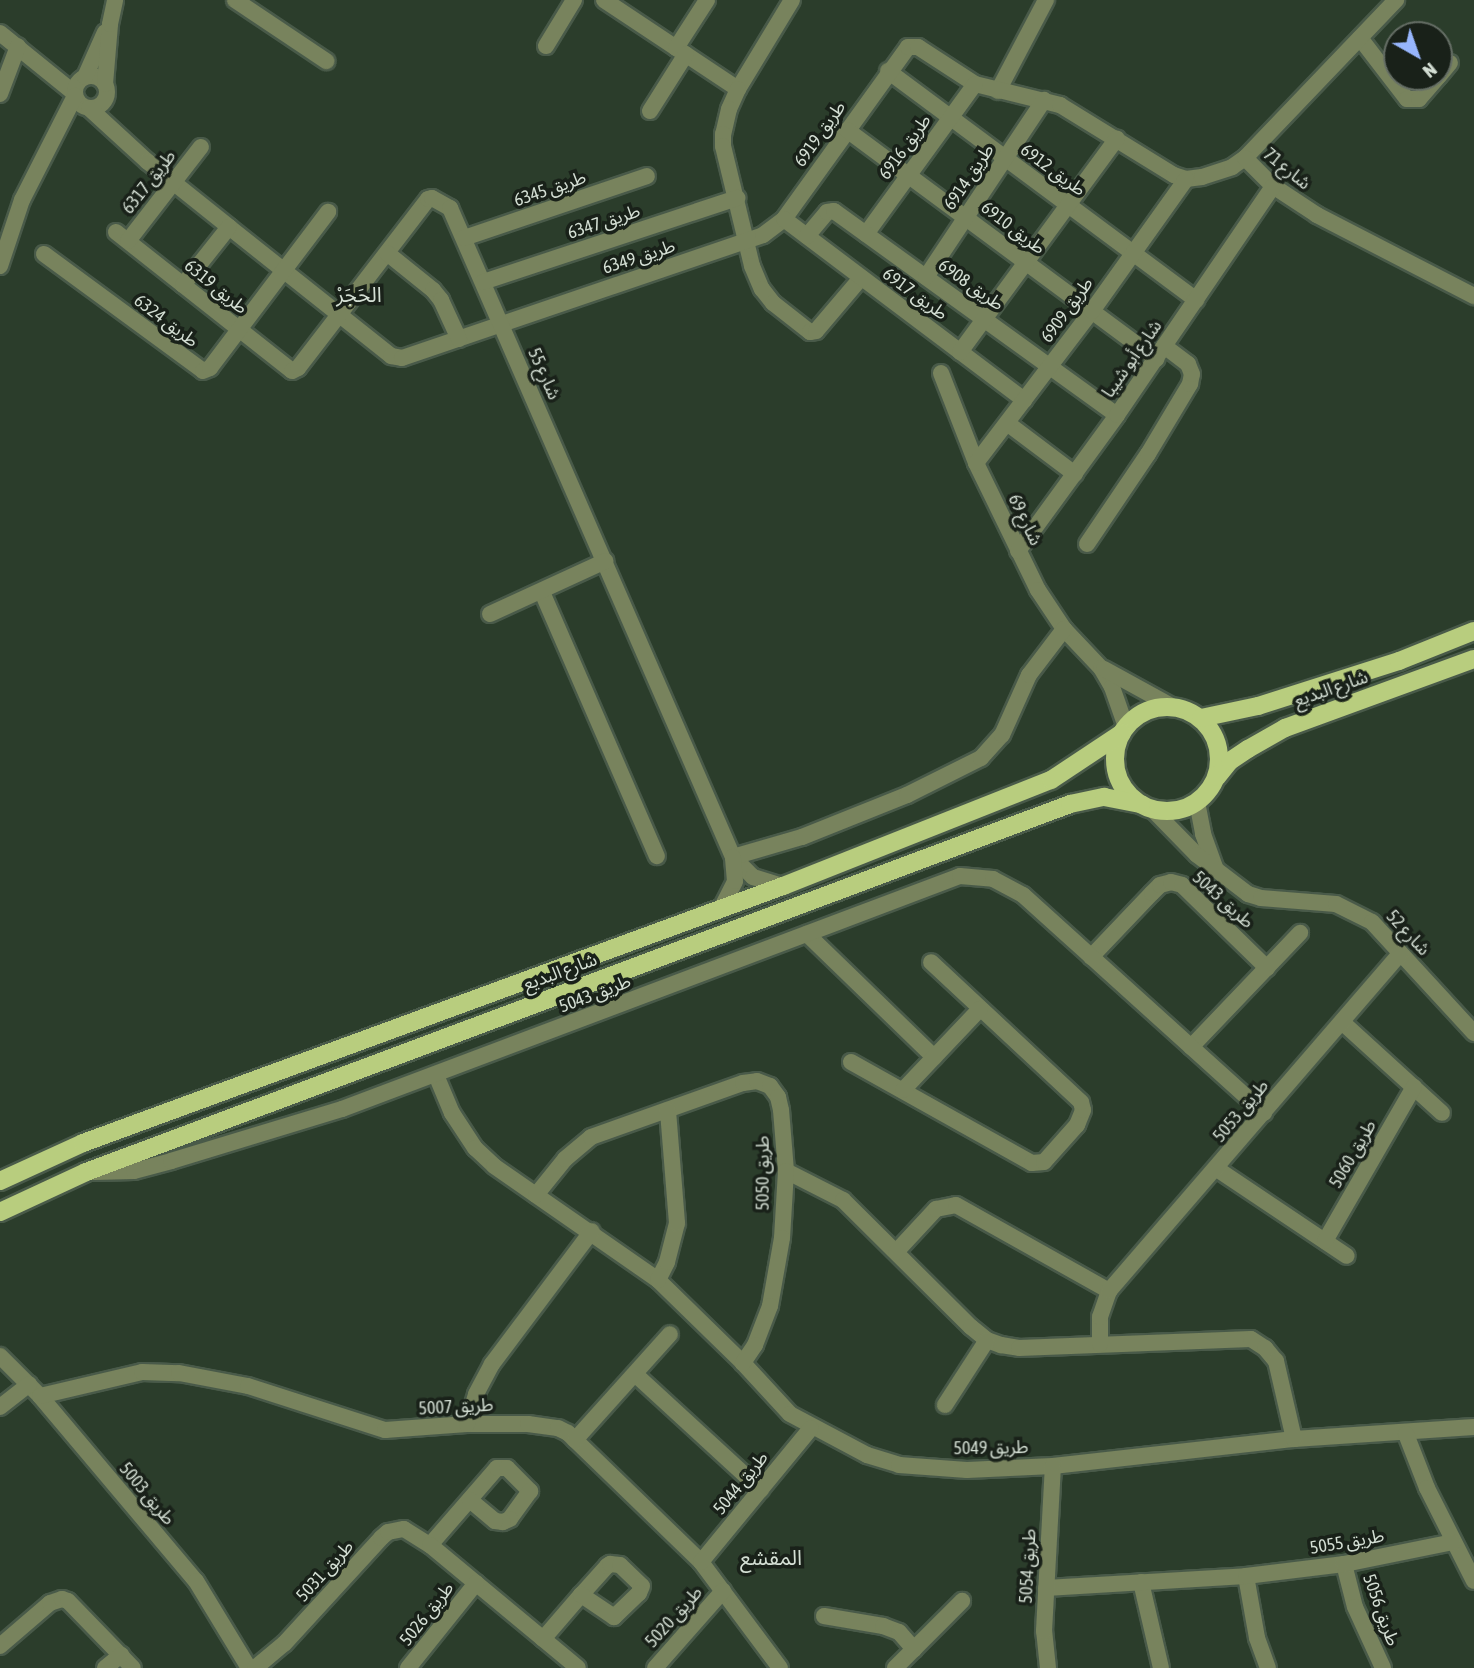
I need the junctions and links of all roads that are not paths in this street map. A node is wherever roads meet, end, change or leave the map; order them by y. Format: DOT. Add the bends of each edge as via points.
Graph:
graph roads {
  1 [pos="115,0"];
  2 [pos="235,0"];
  3 [pos="574,0"];
  4 [pos="604,0"];
  5 [pos="707,0"];
  6 [pos="792,0"];
  7 [pos="1046,0"];
  8 [pos="1396,0"];
  9 [pos="626,6"];
  10 [pos="110,23"];
  11 [pos="0,33"];
  12 [pos="1360,38"];
  13 [pos="18,46"];
  14 [pos="546,46"];
  15 [pos="681,51"];
  16 [pos="38,61"];
  17 [pos="326,61"];
  18 [pos="1383,68"];
  19 [pos="888,71"];
  20 [pos="84,77"];
  21 [pos="975,84"];
  22 [pos="738,89"];
  23 [pos="106,91"];
  24 [pos="998,91"];
  25 [pos="1401,91"];
  26 [pos="1426,91"];
  27 [pos="0,94"];
  28 [pos="75,94"];
  29 [pos="1044,100"];
  30 [pos="89,108"];
  31 [pos="650,111"];
  32 [pos="951,118"];
  33 [pos="847,130"];
  34 [pos="1117,138"];
  35 [pos="50,143"];
  36 [pos="128,143"];
  37 [pos="201,147"];
  38 [pos="1245,158"];
  39 [pos="1005,159"];
  40 [pos="909,174"];
  41 [pos="648,176"];
  42 [pos="1186,178"];
  43 [pos="174,182"];
  44 [pos="1273,186"];
  45 [pos="737,198"];
  46 [pos="1069,205"];
  47 [pos="328,212"];
  48 [pos="966,216"];
  49 [pos="784,219"];
  50 [pos="229,227"];
  51 [pos="866,234"];
  52 [pos="122,236"];
  53 [pos="807,236"];
  54 [pos="464,238"];
  55 [pos="747,242"];
  56 [pos="1133,252"];
  57 [pos="387,253"];
  58 [pos="44,254"];
  59 [pos="1026,262"];
  60 [pos="0,266"];
  61 [pos="284,270"];
  62 [pos="926,277"];
  63 [pos="861,278"];
  64 [pos="483,282"];
  65 [pos="183,285"];
  66 [pos="1474,296"];
  67 [pos="1196,300"];
  68 [pos="1091,311"];
  69 [pos="340,313"];
  70 [pos="985,318"];
  71 [pos="501,323"];
  72 [pos="239,330"];
  73 [pos="459,339"];
  74 [pos="960,352"];
  75 [pos="1160,352"];
  76 [pos="1051,365"];
  77 [pos="941,373"];
  78 [pos="1024,400"];
  79 [pos="1117,415"];
  80 [pos="1007,423"];
  81 [pos="976,463"];
  82 [pos="1075,474"];
  83 [pos="1087,544"];
  84 [pos="1018,551"];
  85 [pos="605,561"];
  86 [pos="542,592"];
  87 [pos="490,614"];
  88 [pos="1064,629"];
  89 [pos="1474,631"];
  90 [pos="1474,659"];
  91 [pos="1101,668"];
  92 [pos="1173,707"];
  93 [pos="1201,718"];
  94 [pos="1124,730"];
  95 [pos="1215,780"];
  96 [pos="1197,802"];
  97 [pos="1146,806"];
  98 [pos="657,856"];
  99 [pos="733,857"];
  100 [pos="1216,870"];
  101 [pos="783,886"];
  102 [pos="721,909"];
  103 [pos="1300,933"];
  104 [pos="807,934"];
  105 [pos="1401,954"];
  106 [pos="1091,957"];
  107 [pos="931,962"];
  108 [pos="1266,968"];
  109 [pos="980,1009"];
  110 [pos="1342,1022"];
  111 [pos="1474,1033"];
  112 [pos="1191,1047"];
  113 [pos="934,1057"];
  114 [pos="850,1062"];
  115 [pos="436,1074"];
  116 [pos="1414,1087"];
  117 [pos="903,1090"];
  118 [pos="668,1110"];
  119 [pos="1265,1113"];
  120 [pos="1443,1113"];
  121 [pos="1217,1169"];
  122 [pos="786,1171"];
  123 [pos="86,1172"];
  124 [pos="0,1181"];
  125 [pos="536,1195"];
  126 [pos="0,1212"];
  127 [pos="592,1231"];
  128 [pos="1325,1241"];
  129 [pos="896,1252"];
  130 [pos="1348,1256"];
  131 [pos="658,1280"];
  132 [pos="1109,1291"];
  133 [pos="670,1334"];
  134 [pos="987,1340"];
  135 [pos="1100,1344"];
  136 [pos="0,1356"];
  137 [pos="743,1363"];
  138 [pos="635,1374"];
  139 [pos="34,1390"];
  140 [pos="945,1405"];
  141 [pos="0,1407"];
  142 [pos="467,1424"];
  143 [pos="1474,1427"];
  144 [pos="811,1428"];
  145 [pos="1406,1434"];
  146 [pos="1294,1438"];
  147 [pos="575,1440"];
  148 [pos="1053,1466"];
  149 [pos="761,1490"];
  150 [pos="470,1500"];
  151 [pos="1453,1542"];
  152 [pos="430,1545"];
  153 [pos="701,1562"];
  154 [pos="1344,1564"];
  155 [pos="1246,1576"];
  156 [pos="1474,1581"];
  157 [pos="1141,1582"];
  158 [pos="476,1583"];
  159 [pos="1046,1588"];
  160 [pos="723,1591"];
  161 [pos="581,1595"];
  162 [pos="962,1601"];
  163 [pos="824,1616"];
  164 [pos="543,1639"];
  165 [pos="0,1646"];
  166 [pos="914,1649"];
  167 [pos="121,1655"];
  168 [pos="567,1665"];
  169 [pos="248,1667"];
  170 [pos="105,1668"];
  171 [pos="133,1668"];
  172 [pos="408,1668"];
  173 [pos="655,1668"];
  174 [pos="780,1668"];
  175 [pos="895,1668"];
  176 [pos="1048,1668"];
  177 [pos="1161,1668"];
  178 [pos="1268,1668"];
  179 [pos="1383,1668"];
  1 -- 10 [label="street"];
  2 -- 17 [label="street"];
  3 -- 14 [label="street"];
  4 -- 9 [label="street"];
  5 -- 15 [label="street"];
  6 -- 22 [label="street"];
  7 -- 24 [label="street"];
  8 -- 12 [label="street"];
  9 -- 15 [label="street"];
  10 -- 20 [label="street"];
  10 -- 23 [label="street"];
  11 -- 13 [label="street"];
  12 -- 18 [label="street"];
  12 -- 38 [label="street"];
  13 -- 16 [label="street"];
  13 -- 27 [label="street"];
  15 -- 22 [label="street"];
  15 -- 31 [label="street"];
  16 -- 20 [label="street"];
  16 -- 28 [label="street"];
  19 -- 21 [label="street" via="905,49 915,46"];
  19 -- 32 [label="street, طريق 6912"];
  19 -- 33 [label="street, طريق 6919"];
  20 -- 23 [label="street" via="97,76"];
  20 -- 28 [label="street"];
  21 -- 24 [label="street"];
  21 -- 32 [label="street, طريق 6916"];
  22 -- 45 [label="street" via="723,134"];
  23 -- 30 [label="street" via="96,107"];
  23 -- 36 [label="street"];
  24 -- 29 [label="street"];
  25 -- 26 [label="street" via="1407,99 1419,99"];
  28 -- 30 [label="street"];
  28 -- 35 [label="street"];
  29 -- 34 [label="street" via="1060,104"];
  29 -- 39 [label="street, طريق 6914"];
  30 -- 35 [label="street"];
  30 -- 36 [label="street"];
  32 -- 39 [label="street, طريق 6912"];
  32 -- 40 [label="street, طريق 6916"];
  33 -- 40 [label="street, طريق 6910"];
  33 -- 49 [label="street, طريق 6919"];
  34 -- 42 [label="street"];
  34 -- 46 [label="street"];
  35 -- 60 [label="street" via="22,200"];
  36 -- 43 [label="street"];
  37 -- 43 [label="street, طريق 6317"];
  38 -- 42 [label="street, شارع 71" via="1217,173"];
  38 -- 44 [label="street, شارع 71"];
  39 -- 46 [label="street, طريق 6912"];
  39 -- 48 [label="street, طريق 6914"];
  40 -- 48 [label="street, طريق 6910"];
  40 -- 51 [label="street, طريق 6916"];
  41 -- 54 [label="street, طريق 6345"];
  42 -- 56 [label="street, طريق 6909"];
  43 -- 50 [label="street"];
  43 -- 52 [label="street, طريق 6317"];
  44 -- 66 [label="street, شارع 71" via="1317,215"];
  44 -- 67 [label="street, شارع أبو شيبا"];
  45 -- 55 [label="street"];
  45 -- 64 [label="street, طريق 6347"];
  46 -- 56 [label="street, طريق 6912"];
  46 -- 59 [label="street"];
  47 -- 61 [label="street, طريق 6324"];
  48 -- 59 [label="street, طريق 6910"];
  48 -- 62 [label="street, طريق 6914"];
  49 -- 53 [label="street, طريق 6917"];
  49 -- 55 [label="street, طريق 6349"];
  50 -- 61 [label="street"];
  50 -- 65 [label="street"];
  51 -- 53 [label="street, طريق 6908" via="830,210"];
  51 -- 62 [label="street, طريق 6908"];
  52 -- 65 [label="street, طريق 6319"];
  53 -- 63 [label="street, طريق 6917"];
  54 -- 57 [label="street, شارع 55" via="453,212 431,198"];
  54 -- 64 [label="street, شارع 55"];
  55 -- 63 [label="street" via="762,289 807,331 816,331"];
  55 -- 71 [label="street, طريق 6349"];
  56 -- 67 [label="street, طريق 6912"];
  56 -- 68 [label="street, طريق 6909"];
  57 -- 69 [label="street"];
  57 -- 73 [label="street" via="433,290"];
  58 -- 72 [label="street, طريق 6324" via="200,371 210,368"];
  59 -- 68 [label="street, طريق 6910"];
  59 -- 70 [label="street"];
  61 -- 69 [label="street"];
  61 -- 72 [label="street, طريق 6324"];
  62 -- 70 [label="street, طريق 6908"];
  63 -- 74 [label="street, طريق 6917"];
  64 -- 71 [label="street, شارع 55"];
  65 -- 72 [label="street, طريق 6319"];
  67 -- 75 [label="street, شارع أبو شيبا"];
  68 -- 75 [label="street, طريق 6910"];
  68 -- 76 [label="street, طريق 6909"];
  69 -- 72 [label="street, طريق 6319" via="292,371"];
  69 -- 73 [label="street" via="397,358"];
  70 -- 74 [label="street"];
  70 -- 76 [label="street, طريق 6908"];
  71 -- 73 [label="street"];
  71 -- 85 [label="street, شارع 55"];
  74 -- 78 [label="street, طريق 6917"];
  75 -- 79 [label="street, شارع أبو شيبا"];
  75 -- 83 [label="street, طريق 6910" via="1188,364 1190,384"];
  76 -- 78 [label="street, طريق 6909"];
  76 -- 79 [label="street, طريق 6908"];
  77 -- 81 [label="street, شارع 69"];
  78 -- 80 [label="street, طريق 6909"];
  79 -- 82 [label="street, شارع أبو شيبا"];
  80 -- 81 [label="street, طريق 6909"];
  80 -- 82 [label="street"];
  81 -- 84 [label="street, شارع 69"];
  82 -- 84 [label="street, شارع أبو شيبا"];
  84 -- 88 [label="street, شارع 69"];
  85 -- 86 [label="street"];
  85 -- 99 [label="street, شارع 55"];
  86 -- 87 [label="street"];
  86 -- 98 [label="street"];
  88 -- 91 [label="street, شارع 69"];
  88 -- 99 [label="street" via="1029,675 1002,735 981,758 803,837"];
  89 -- 93 [label="main road, شارع البديع" via="1399,661 1271,702"];
  90 -- 95 [label="main road, شارع البديع" via="1285,728 1230,761"];
  91 -- 92 [label="street, شارع 69"];
  91 -- 94 [label="street, شارع 69" via="1112,687"];
  92 -- 93 [label="main road"];
  92 -- 94 [label="main road" via="1139,715"];
  93 -- 95 [label="main road" via="1218,747"];
  94 -- 97 [label="main road" via="1115,765 1129,794"];
  94 -- 101 [label="main road, شارع البديع" via="1051,780"];
  95 -- 96 [label="main road"];
  96 -- 97 [label="main road" via="1174,811"];
  96 -- 100 [label="street"];
  97 -- 100 [label="street, شارع 52"];
  97 -- 123 [label="main road, شارع البديع" via="1104,797 1070,804"];
  99 -- 101 [label="street, شارع 55" via="753,877"];
  99 -- 102 [label="street, شارع 55" via="735,881"];
  100 -- 105 [label="street, شارع 52" via="1261,898 1326,903 1355,911"];
  101 -- 102 [label="main road, شارع البديع"];
  102 -- 124 [label="main road, شارع البديع" via="83,1143"];
  103 -- 108 [label="street"];
  104 -- 106 [label="street, طريق 5043" via="960,876 993,879 1023,895"];
  104 -- 113 [label="street"];
  104 -- 115 [label="street, طريق 5043"];
  105 -- 110 [label="street, طريق 5053"];
  105 -- 111 [label="street, شارع 52"];
  106 -- 108 [label="street, طريق 5043" via="1160,885 1171,882 1182,885"];
  106 -- 112 [label="street, طريق 5043"];
  107 -- 109 [label="street"];
  108 -- 112 [label="street"];
  109 -- 113 [label="street"];
  109 -- 117 [label="street" via="1081,1102 1082,1119 1048,1158 1032,1163"];
  110 -- 116 [label="street"];
  110 -- 119 [label="street, طريق 5053"];
  112 -- 119 [label="street, طريق 5043"];
  113 -- 117 [label="street"];
  114 -- 117 [label="street"];
  115 -- 123 [label="street, طريق 5043" via="286,1128 171,1161 134,1171"];
  115 -- 125 [label="street, طريق 5049" via="452,1112 475,1148 512,1181"];
  116 -- 120 [label="street"];
  116 -- 128 [label="street, طريق 5060"];
  118 -- 122 [label="street, طريق 5050" via="743,1083 757,1081 770,1086 781,1111"];
  118 -- 125 [label="street, طريق 5050" via="591,1137 565,1159"];
  118 -- 131 [label="street" via="677,1223"];
  119 -- 121 [label="street, طريق 5053"];
  121 -- 128 [label="street"];
  121 -- 132 [label="street, طريق 5053"];
  122 -- 129 [label="street" via="843,1200"];
  122 -- 137 [label="street, طريق 5050" via="782,1238 770,1306"];
  123 -- 126 [label="main road, شارع البديع"];
  125 -- 127 [label="street, طريق 5049"];
  127 -- 131 [label="street, طريق 5049"];
  127 -- 142 [label="street" via="492,1364 475,1394"];
  128 -- 130 [label="street"];
  129 -- 132 [label="street" via="936,1209 956,1205"];
  129 -- 134 [label="street"];
  131 -- 137 [label="street, طريق 5049"];
  132 -- 135 [label="street, طريق 5053" via="1100,1317"];
  133 -- 138 [label="street"];
  134 -- 135 [label="street" via="1018,1348"];
  134 -- 140 [label="street"];
  135 -- 146 [label="street" via="1251,1339 1276,1361"];
  136 -- 139 [label="street, طريق 5003"];
  137 -- 144 [label="street, طريق 5049" via="790,1414"];
  138 -- 147 [label="street"];
  138 -- 149 [label="street"];
  139 -- 141 [label="street"];
  139 -- 142 [label="street, طريق 5007" via="142,1372 179,1373 248,1386 385,1430"];
  139 -- 169 [label="street, طريق 5003" via="196,1581"];
  142 -- 147 [label="street, طريق 5007" via="543,1426 568,1433"];
  143 -- 145 [label="street, طريق 5049"];
  144 -- 148 [label="street, طريق 5049" via="899,1465 967,1471"];
  144 -- 149 [label="street, طريق 5044"];
  145 -- 146 [label="street, طريق 5049"];
  145 -- 151 [label="street"];
  146 -- 148 [label="street, طريق 5049"];
  147 -- 153 [label="street, طريق 5007"];
  148 -- 159 [label="street, طريق 5054"];
  149 -- 153 [label="street, طريق 5044"];
  150 -- 152 [label="street"];
  151 -- 154 [label="street, طريق 5055"];
  151 -- 156 [label="street"];
  152 -- 158 [label="street, طريق 5031"];
  152 -- 169 [label="street, طريق 5031" via="404,1529 388,1532 284,1644"];
  153 -- 160 [label="street, طريق 5007"];
  154 -- 155 [label="street, طريق 5055"];
  154 -- 179 [label="street, طريق 5056" via="1355,1607"];
  155 -- 157 [label="street, طريق 5055"];
  155 -- 178 [label="street" via="1257,1638"];
  157 -- 159 [label="street, طريق 5055"];
  157 -- 177 [label="street"];
  158 -- 164 [label="street, طريق 5031"];
  158 -- 172 [label="street, طريق 5026"];
  159 -- 176 [label="street, طريق 5054"];
  160 -- 173 [label="street, طريق 5020"];
  160 -- 174 [label="street, طريق 5007"];
  161 -- 164 [label="street"];
  162 -- 166 [label="street"];
  163 -- 166 [label="street" via="883,1626 899,1632"];
  164 -- 168 [label="street, طريق 5031"];
  165 -- 167 [label="street" via="50,1603 62,1599"];
  166 -- 175 [label="street"];
  167 -- 170 [label="street"];
  167 -- 171 [label="street"];
}
